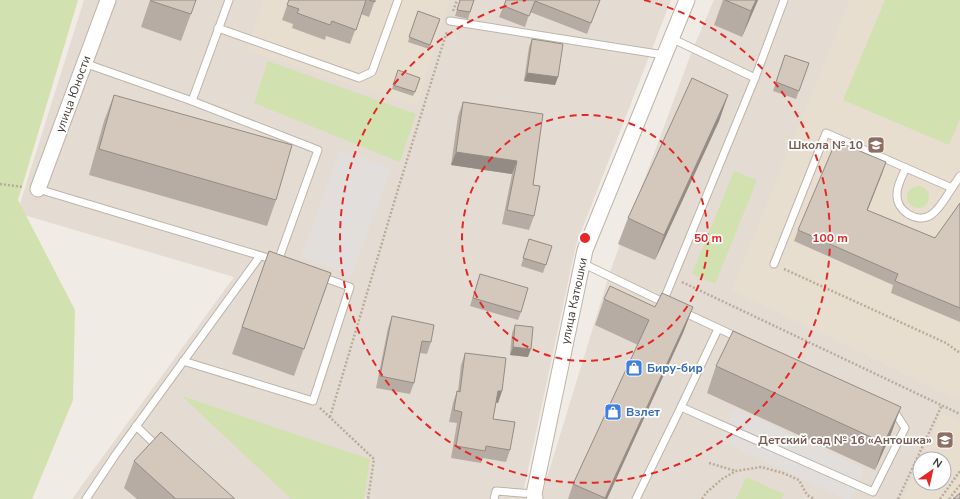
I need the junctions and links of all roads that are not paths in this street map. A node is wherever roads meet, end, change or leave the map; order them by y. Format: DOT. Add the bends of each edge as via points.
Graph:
graph roads {
  1 [pos="108,0"];
  2 [pos="229,0"];
  3 [pos="398,0"];
  4 [pos="687,0"];
  5 [pos="784,0"];
  6 [pos="450,21"];
  7 [pos="218,28"];
  8 [pos="671,38"];
  9 [pos="664,55"];
  10 [pos="84,63"];
  11 [pos="755,78"];
  12 [pos="192,102"];
  13 [pos="906,168"];
  14 [pos="960,176"];
  15 [pos="952,188"];
  16 [pos="38,189"];
  17 [pos="260,256"];
  18 [pos="582,263"];
  19 [pos="774,264"];
  20 [pos="314,274"];
  21 [pos="663,302"];
  22 [pos="718,329"];
  23 [pos="747,342"];
  24 [pos="183,361"];
  25 [pos="681,407"];
  26 [pos="882,407"];
  27 [pos="136,426"];
  28 [pos="164,452"];
  29 [pos="534,496"];
  30 [pos="88,498"];
  31 [pos="494,499"];
  32 [pos="636,499"];
  1 -- 10 [label="street, улица Юности"];
  2 -- 7 [label="lane"];
  3 -- 7 [label="lane" via="372,72 359,78"];
  4 -- 8 [label="street, улица Катюшки"];
  5 -- 11 [label="lane"];
  6 -- 9 [label="lane"];
  7 -- 12 [label="lane"];
  8 -- 9 [label="street, улица Катюшки"];
  8 -- 11 [label="lane"];
  9 -- 18 [label="street, улица Катюшки"];
  10 -- 12 [label="lane"];
  10 -- 16 [label="street, улица Юности"];
  11 -- 21 [label="lane"];
  12 -- 17 [label="lane" via="318,150 282,263"];
  13 -- 15 [label="lane"];
  13 -- 15 [label="lane" via="896,195 900,207 910,216 922,219 932,214"];
  13 -- 19 [label="lane" via="826,133"];
  14 -- 15 [label="lane"];
  16 -- 17 [label="lane"];
  17 -- 24 [label="lane"];
  18 -- 21 [label="lane"];
  18 -- 29 [label="street, улица Катюшки"];
  20 -- 24 [label="lane" via="350,288 313,401"];
  21 -- 22 [label="lane"];
  22 -- 23 [label="lane"];
  22 -- 25 [label="lane"];
  24 -- 27 [label="lane"];
  25 -- 26 [label="lane" via="873,492 905,428 896,414"];
  25 -- 32 [label="lane"];
  27 -- 28 [label="lane"];
  27 -- 30 [label="lane"];
  29 -- 31 [label="lane" via="496,491"];
}
